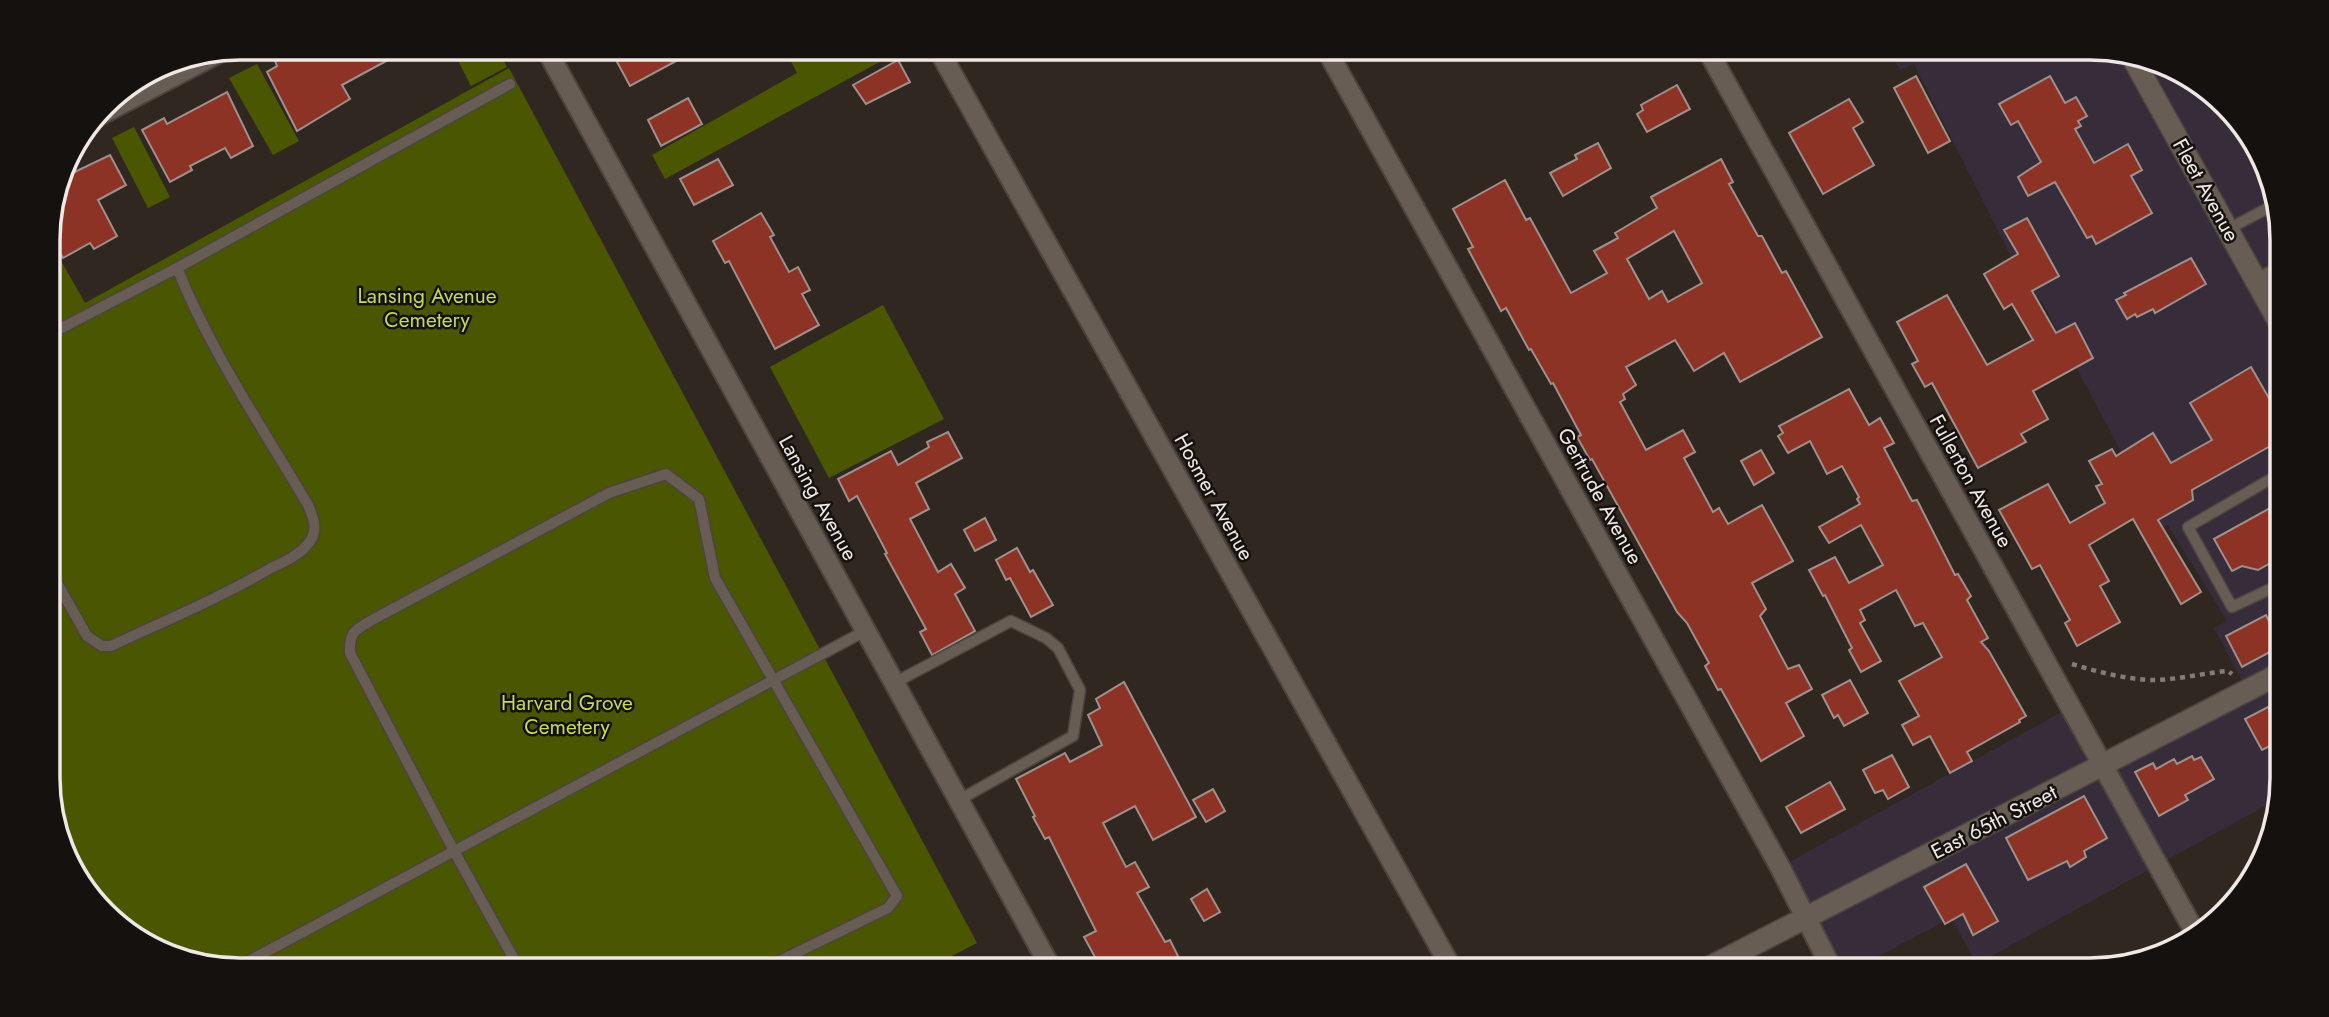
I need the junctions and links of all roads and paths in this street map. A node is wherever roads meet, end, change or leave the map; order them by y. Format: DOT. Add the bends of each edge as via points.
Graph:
graph roads {
  1 [pos="552,60"];
  2 [pos="944,60"];
  3 [pos="1332,60"];
  4 [pos="1713,60"];
  5 [pos="191,66"];
  6 [pos="2138,67"];
  7 [pos="510,84"];
  8 [pos="124,102"];
  9 [pos="2266,209"];
  10 [pos="2228,229"];
  11 [pos="177,268"];
  12 [pos="2270,276"];
  13 [pos="2258,283"];
  14 [pos="2270,305"];
  15 [pos="60,329"];
  16 [pos="2270,480"];
  17 [pos="60,588"];
  18 [pos="2270,589"];
  19 [pos="865,631"];
  20 [pos="2071,664"];
  21 [pos="2234,676"];
  22 [pos="2270,679"];
  23 [pos="773,682"];
  24 [pos="894,684"];
  25 [pos="2103,766"];
  26 [pos="958,800"];
  27 [pos="454,851"];
  28 [pos="1807,918"];
  29 [pos="2191,926"];
  30 [pos="1444,957"];
  31 [pos="1731,957"];
  32 [pos="1826,957"];
  33 [pos="255,958"];
  34 [pos="513,958"];
  35 [pos="786,958"];
  36 [pos="1045,958"];
  1 -- 19 [label="street, Lansing Avenue"];
  2 -- 30 [label="street, Hosmer Avenue"];
  3 -- 28 [label="street, Gertrude Avenue"];
  4 -- 25 [label="street, Fullerton Avenue"];
  5 -- 8 [label="street"];
  6 -- 10 [label="street, Fleet Avenue"];
  7 -- 11 [label="lane"];
  9 -- 10 [label="lane"];
  10 -- 13 [label="street, Fleet Avenue"];
  11 -- 15 [label="lane"];
  11 -- 17 [label="lane" via="230,377 308,505 315,529 297,554 111,646 87,636"];
  12 -- 13 [label="street"];
  13 -- 14 [label="street, Fleet Avenue"];
  16 -- 18 [label="lane" via="2189,527 2232,607"];
  19 -- 23 [label="lane"];
  19 -- 24 [label="street, Lansing Avenue"];
  20 -- 21 [label="path" via="2153,680 2228,671"];
  22 -- 25 [label="street, East 65th Street"];
  23 -- 27 [label="lane"];
  23 -- 27 [label="lane" via="715,579 699,499 666,474 609,493 372,620 349,639 350,653"];
  23 -- 35 [label="lane" via="897,896 888,908"];
  24 -- 26 [label="street, Lansing Avenue"];
  24 -- 26 [label="lane" via="1011,621 1058,648 1080,690 1073,736"];
  25 -- 28 [label="street, East 65th Street"];
  25 -- 29 [label="street, Fullerton Avenue"];
  26 -- 36 [label="street, Lansing Avenue"];
  27 -- 33 [label="lane"];
  27 -- 34 [label="lane"];
  28 -- 31 [label="street, East 65th Street"];
  28 -- 32 [label="street, Gertrude Avenue"];
}
